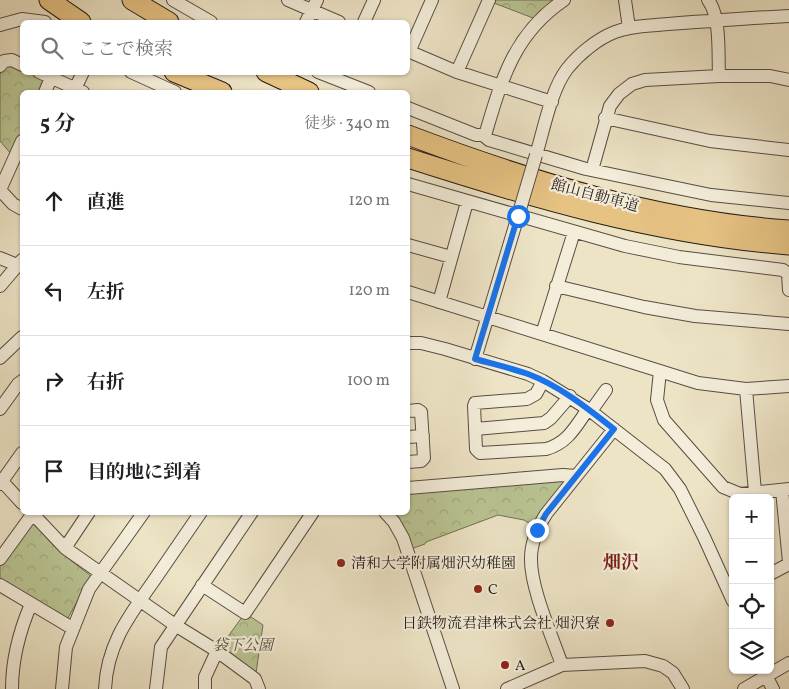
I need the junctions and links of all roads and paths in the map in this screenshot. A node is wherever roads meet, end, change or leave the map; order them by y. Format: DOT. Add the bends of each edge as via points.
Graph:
graph roads {
  1 [pos="49,0"];
  2 [pos="132,0"];
  3 [pos="172,0"];
  4 [pos="288,0"];
  5 [pos="374,0"];
  6 [pos="432,0"];
  7 [pos="490,0"];
  8 [pos="564,0"];
  9 [pos="625,0"];
  10 [pos="708,0"];
  11 [pos="312,11"];
  12 [pos="789,16"];
  13 [pos="30,20"];
  14 [pos="78,20"];
  15 [pos="167,20"];
  16 [pos="207,20"];
  17 [pos="335,20"];
  18 [pos="365,20"];
  19 [pos="716,20"];
  20 [pos="0,25"];
  21 [pos="629,28"];
  22 [pos="410,47"];
  23 [pos="410,52"];
  24 [pos="20,64"];
  25 [pos="0,66"];
  26 [pos="457,72"];
  27 [pos="45,75"];
  28 [pos="82,75"];
  29 [pos="138,75"];
  30 [pos="181,75"];
  31 [pos="272,75"];
  32 [pos="326,75"];
  33 [pos="719,76"];
  34 [pos="51,78"];
  35 [pos="789,80"];
  36 [pos="500,86"];
  37 [pos="46,90"];
  38 [pos="77,90"];
  39 [pos="79,90"];
  40 [pos="171,90"];
  41 [pos="217,90"];
  42 [pos="305,90"];
  43 [pos="364,90"];
  44 [pos="552,102"];
  45 [pos="410,109"];
  46 [pos="605,118"];
  47 [pos="483,135"];
  48 [pos="410,137"];
  49 [pos="20,145"];
  50 [pos="789,150"];
  51 [pos="536,155"];
  52 [pos="410,159"];
  53 [pos="592,170"];
  54 [pos="410,185"];
  55 [pos="0,190"];
  56 [pos="467,202"];
  57 [pos="789,203"];
  58 [pos="20,208"];
  59 [pos="518,216"];
  60 [pos="789,230"];
  61 [pos="574,232"];
  62 [pos="789,245"];
  63 [pos="410,246"];
  64 [pos="0,258"];
  65 [pos="451,258"];
  66 [pos="20,265"];
  67 [pos="20,266"];
  68 [pos="0,286"];
  69 [pos="556,286"];
  70 [pos="789,290"];
  71 [pos="410,293"];
  72 [pos="439,302"];
  73 [pos="488,317"];
  74 [pos="789,324"];
  75 [pos="542,334"];
  76 [pos="20,338"];
  77 [pos="410,343"];
  78 [pos="0,358"];
  79 [pos="475,359"];
  80 [pos="660,371"];
  81 [pos="543,381"];
  82 [pos="20,382"];
  83 [pos="789,386"];
  84 [pos="746,389"];
  85 [pos="606,390"];
  86 [pos="570,396"];
  87 [pos="0,409"];
  88 [pos="590,410"];
  89 [pos="410,411"];
  90 [pos="614,429"];
  91 [pos="475,430"];
  92 [pos="423,436"];
  93 [pos="410,437"];
  94 [pos="20,456"];
  95 [pos="410,462"];
  96 [pos="576,476"];
  97 [pos="1,482"];
  98 [pos="410,488"];
  99 [pos="785,489"];
  100 [pos="755,492"];
  101 [pos="20,501"];
  102 [pos="32,515"];
  103 [pos="35,515"];
  104 [pos="87,515"];
  105 [pos="142,515"];
  106 [pos="199,515"];
  107 [pos="250,515"];
  108 [pos="311,515"];
  109 [pos="388,515"];
  110 [pos="65,548"];
  111 [pos="0,560"];
  112 [pos="789,563"];
  113 [pos="774,572"];
  114 [pos="102,574"];
  115 [pos="0,585"];
  116 [pos="202,585"];
  117 [pos="729,591"];
  118 [pos="140,600"];
  119 [pos="31,604"];
  120 [pos="176,625"];
  121 [pos="72,628"];
  122 [pos="217,651"];
  123 [pos="789,663"];
  124 [pos="562,665"];
  125 [pos="6,670"];
  126 [pos="774,670"];
  127 [pos="764,674"];
  128 [pos="12,689"];
  129 [pos="62,689"];
  130 [pos="105,689"];
  131 [pos="156,689"];
  132 [pos="205,689"];
  133 [pos="259,689"];
  134 [pos="453,689"];
  135 [pos="507,689"];
  136 [pos="683,689"];
  137 [pos="744,689"];
  138 [pos="773,689"];
  1 -- 14 [label="highway"];
  2 -- 15 [label="highway"];
  3 -- 16 [label="street"];
  4 -- 11 [label="street"];
  5 -- 18 [label="street"];
  6 -- 22 [label="street"];
  7 -- 26 [label="street"];
  8 -- 36 [label="street" via="553,7 523,40"];
  9 -- 21 [label="street"];
  10 -- 19 [label="street"];
  11 -- 17 [label="street"];
  12 -- 19 [label="street"];
  13 -- 20 [label="street"];
  19 -- 21 [label="street"];
  19 -- 33 [label="street"];
  21 -- 44 [label="street" via="615,32 586,50 567,70"];
  23 -- 26 [label="street"];
  24 -- 25 [label="street" via="12,60 4,61"];
  26 -- 36 [label="street"];
  27 -- 34 [label="street"];
  28 -- 39 [label="street"];
  29 -- 40 [label="street"];
  30 -- 41 [label="highway"];
  31 -- 42 [label="highway"];
  32 -- 43 [label="street"];
  33 -- 35 [label="street" via="770,76"];
  33 -- 46 [label="street" via="645,80 632,84 619,94"];
  34 -- 37 [label="street"];
  34 -- 38 [label="street"];
  36 -- 44 [label="street"];
  36 -- 47 [label="street"];
  44 -- 51 [label="street"];
  45 -- 47 [label="street"];
  46 -- 50 [label="street" via="710,141"];
  46 -- 53 [label="street"];
  47 -- 51 [label="street" via="489,140"];
  48 -- 60 [label="highway, 館山自動車道" via="522,175 644,209"];
  49 -- 55 [label="street"];
  51 -- 53 [label="street"];
  51 -- 59 [label="street, bridge"];
  52 -- 62 [label="highway, 館山自動車道" via="507,190 604,216 686,232"];
  53 -- 57 [label="street" via="711,195"];
  54 -- 56 [label="street"];
  55 -- 58 [label="street"];
  56 -- 59 [label="street"];
  56 -- 65 [label="street"];
  59 -- 61 [label="street"];
  59 -- 73 [label="street"];
  61 -- 69 [label="street"];
  61 -- 70 [label="street" via="679,257 783,270 788,274"];
  63 -- 65 [label="street"];
  64 -- 66 [label="street"];
  65 -- 72 [label="street"];
  67 -- 68 [label="street"];
  69 -- 74 [label="street" via="695,316"];
  69 -- 75 [label="street"];
  71 -- 72 [label="street"];
  72 -- 73 [label="street"];
  73 -- 75 [label="street"];
  73 -- 79 [label="street"];
  75 -- 80 [label="street"];
  76 -- 78 [label="street"];
  77 -- 79 [label="street" via="421,343"];
  79 -- 81 [label="street"];
  80 -- 84 [label="street" via="698,383"];
  80 -- 100 [label="street" via="657,400 664,420 723,487 740,494"];
  81 -- 86 [label="street"];
  81 -- 91 [label="street" via="536,394 527,399 475,403"];
  82 -- 87 [label="street"];
  83 -- 84 [label="street"];
  84 -- 100 [label="street"];
  85 -- 88 [label="street"];
  86 -- 88 [label="street"];
  86 -- 91 [label="street" via="544,423"];
  88 -- 90 [label="street"];
  88 -- 91 [label="street" via="561,444 546,449 482,454 476,449"];
  89 -- 92 [label="street" via="421,412"];
  90 -- 96 [label="street"];
  90 -- 117 [label="street" via="665,469 680,489"];
  92 -- 93 [label="street"];
  92 -- 95 [label="street" via="422,461"];
  94 -- 97 [label="street"];
  96 -- 98 [label="street"];
  96 -- 124 [label="street" via="537,530 531,557 537,594"];
  97 -- 101 [label="street"];
  99 -- 100 [label="street"];
  99 -- 112 [label="street"];
  102 -- 111 [label="street"];
  103 -- 110 [label="street"];
  104 -- 110 [label="street"];
  105 -- 114 [label="street"];
  106 -- 118 [label="street"];
  107 -- 116 [label="street"];
  108 -- 116 [label="street" via="245,613"];
  109 -- 134 [label="street" via="402,538"];
  110 -- 114 [label="street"];
  112 -- 113 [label="street"];
  114 -- 118 [label="street"];
  114 -- 121 [label="street" via="89,589"];
  115 -- 119 [label="street"];
  116 -- 120 [label="street"];
  118 -- 120 [label="street"];
  118 -- 130 [label="street" via="125,621 113,648"];
  119 -- 121 [label="street"];
  119 -- 125 [label="street"];
  120 -- 122 [label="street"];
  120 -- 131 [label="street" via="162,647"];
  121 -- 129 [label="street" via="66,647"];
  122 -- 132 [label="street" via="205,677"];
  122 -- 133 [label="street" via="255,679"];
  123 -- 126 [label="street"];
  124 -- 135 [label="street"];
  124 -- 136 [label="street" via="654,662 673,673"];
  125 -- 128 [label="street"];
  127 -- 137 [label="street"];
  127 -- 138 [label="street"];
}
